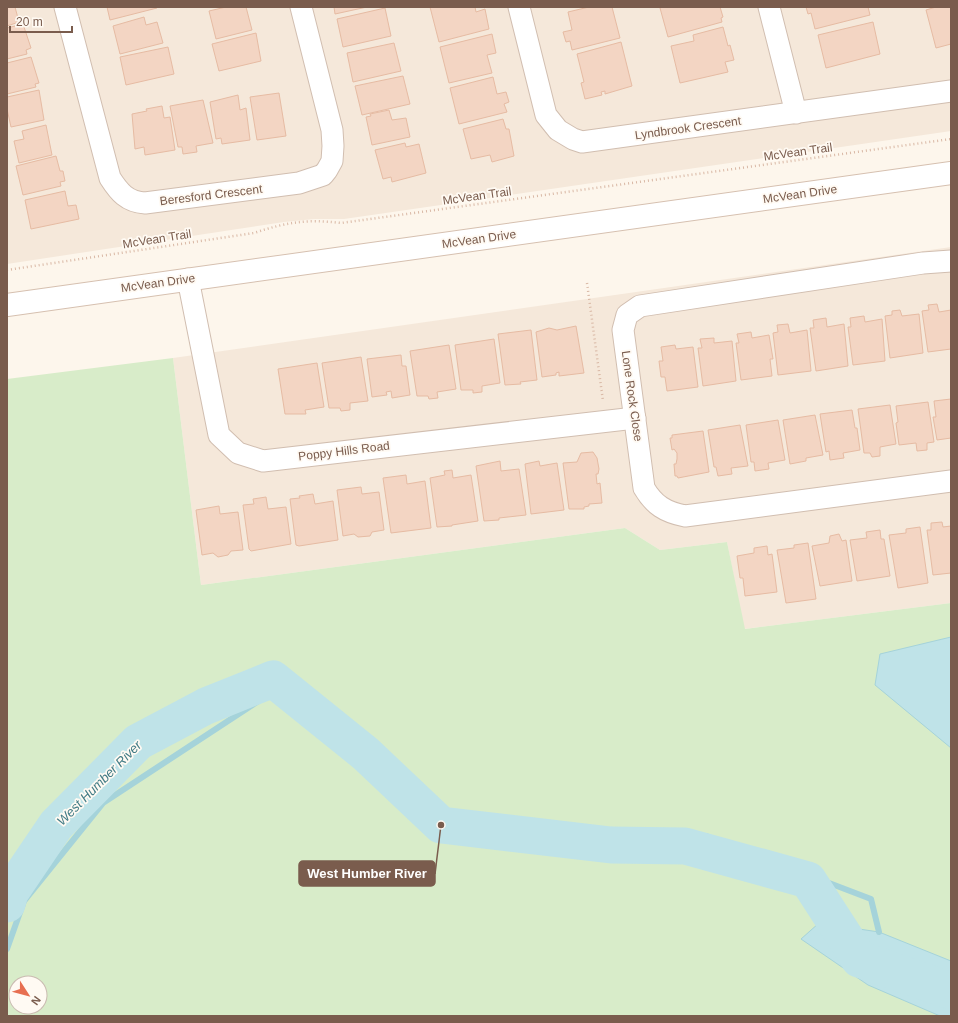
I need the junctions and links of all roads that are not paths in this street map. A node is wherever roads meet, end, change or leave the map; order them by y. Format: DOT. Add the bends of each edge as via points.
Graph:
graph roads {
  1 [pos="65,7"];
  2 [pos="301,7"];
  3 [pos="518,7"];
  4 [pos="769,7"];
  5 [pos="951,91"];
  6 [pos="796,113"];
  7 [pos="951,173"];
  8 [pos="951,261"];
  9 [pos="188,279"];
  10 [pos="7,305"];
  11 [pos="635,418"];
  12 [pos="951,481"];
  1 -- 2 [label="street, Beresford Crescent" via="110,178 125,197 145,203 299,183 323,175 327,170 332,161 332,130"];
  3 -- 6 [label="street, Lyndbrook Crescent" via="546,115 555,127 573,139 591,141"];
  4 -- 6 [label="street"];
  5 -- 6 [label="street, Lyndbrook Crescent"];
  7 -- 9 [label="main road, McVean Drive"];
  8 -- 11 [label="street, Lone Rock Close" via="923,262 640,306 627,315 623,330"];
  9 -- 10 [label="main road, McVean Drive"];
  9 -- 11 [label="street, Poppy Hills Road" via="220,435 238,454 263,461"];
  11 -- 12 [label="street, Lone Rock Close" via="644,488 660,508 672,514 685,516"];
}
